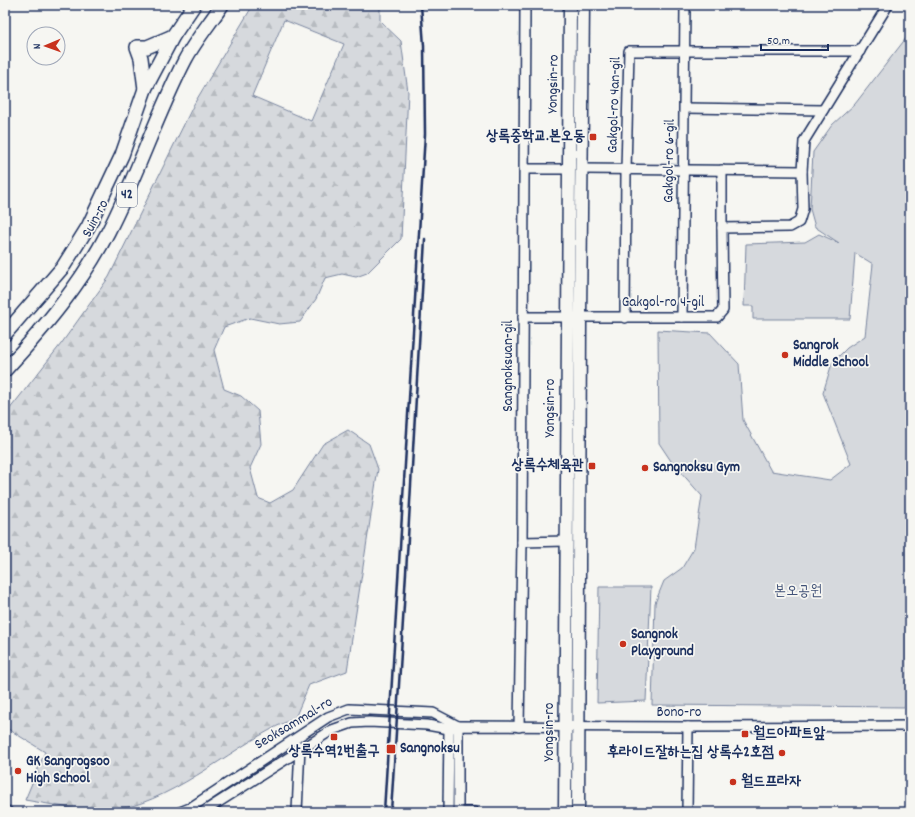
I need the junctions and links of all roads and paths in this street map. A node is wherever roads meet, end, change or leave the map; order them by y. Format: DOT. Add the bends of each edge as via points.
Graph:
graph roads {
  1 [pos="194,5"];
  2 [pos="222,5"];
  3 [pos="524,5"];
  4 [pos="570,5"];
  5 [pos="583,5"];
  6 [pos="685,5"];
  7 [pos="888,5"];
  8 [pos="173,36"];
  9 [pos="684,51"];
  10 [pos="860,51"];
  11 [pos="145,89"];
  12 [pos="685,108"];
  13 [pos="823,110"];
  14 [pos="525,169"];
  15 [pos="569,169"];
  16 [pos="582,169"];
  17 [pos="626,170"];
  18 [pos="684,170"];
  19 [pos="722,170"];
  20 [pos="802,171"];
  21 [pos="722,228"];
  22 [pos="523,317"];
  23 [pos="682,317"];
  24 [pos="574,318"];
  25 [pos="625,318"];
  26 [pos="5,334"];
  27 [pos="5,370"];
  28 [pos="522,542"];
  29 [pos="567,542"];
  30 [pos="458,726"];
  31 [pos="910,726"];
  32 [pos="519,727"];
  33 [pos="572,727"];
  34 [pos="688,728"];
  35 [pos="449,729"];
  36 [pos="301,735"];
  37 [pos="300,750"];
  38 [pos="5,810"];
  39 [pos="8,812"];
  40 [pos="180,812"];
  41 [pos="203,812"];
  42 [pos="297,812"];
  43 [pos="448,812"];
  44 [pos="458,812"];
  45 [pos="474,812"];
  46 [pos="565,812"];
  47 [pos="578,812"];
  48 [pos="687,812"];
  1 -- 8 [label="highway, Suin-ro / 42"];
  2 -- 27 [label="highway, Suin-ro / 42" via="186,59 108,233 73,289 33,340"];
  3 -- 14 [label="street, Sangnoksuan-gil"];
  4 -- 15 [label="main road, Yongsin-ro"];
  5 -- 16 [label="main road, Yongsin-ro"];
  6 -- 9 [label="street, Gakgol-ro 6-gil"];
  7 -- 10 [label="street"];
  8 -- 11 [label="highway, Suin-ro / 42"];
  8 -- 11 [label="highway" via="146,48 136,47 141,58"];
  9 -- 10 [label="street, Gakgol-ro 4an-gil"];
  9 -- 12 [label="street, Gakgol-ro 6-gil"];
  9 -- 17 [label="street, Gakgol-ro 4an-gil" via="629,51"];
  10 -- 13 [label="street"];
  11 -- 26 [label="highway, Suin-ro / 42" via="122,155 88,227 63,266"];
  12 -- 13 [label="street"];
  12 -- 18 [label="street, Gakgol-ro 6-gil"];
  13 -- 20 [label="street" via="804,141"];
  14 -- 15 [label="street"];
  14 -- 22 [label="street, Sangnoksuan-gil"];
  15 -- 24 [label="main road, Yongsin-ro"];
  16 -- 17 [label="street"];
  16 -- 24 [label="main road, Yongsin-ro"];
  17 -- 18 [label="street"];
  17 -- 25 [label="street, Gakgol-ro 4an-gil"];
  18 -- 19 [label="street"];
  18 -- 23 [label="street, Gakgol-ro 6-gil"];
  19 -- 20 [label="street"];
  19 -- 21 [label="street"];
  20 -- 21 [label="street" via="803,209 799,222 790,227"];
  21 -- 23 [label="street, Gakgol-ro 4-gil" via="722,310 717,317"];
  22 -- 24 [label="street, Gakgol-ro 4-gil"];
  22 -- 28 [label="street, Sangnoksuan-gil"];
  23 -- 25 [label="street, Gakgol-ro 4-gil"];
  24 -- 25 [label="street, Gakgol-ro 4-gil"];
  24 -- 29 [label="main road, Yongsin-ro"];
  24 -- 33 [label="main road, Yongsin-ro"];
  28 -- 29 [label="street"];
  28 -- 32 [label="street, Sangnoksuan-gil"];
  29 -- 33 [label="main road, Yongsin-ro"];
  30 -- 32 [label="street, Bono-ro"];
  30 -- 35 [label="street, Bono-ro"];
  30 -- 36 [label="street, Seoksammal-ro" via="433,713 349,709 328,717"];
  30 -- 44 [label="street"];
  31 -- 34 [label="street, Bono-ro"];
  32 -- 33 [label="street, Bono-ro"];
  33 -- 34 [label="street, Bono-ro"];
  33 -- 46 [label="main road, Yongsin-ro"];
  33 -- 47 [label="main road, Yongsin-ro"];
  34 -- 48 [label="street"];
  35 -- 37 [label="street, Seoksammal-ro" via="428,725 352,723 332,730"];
  35 -- 43 [label="street"];
  36 -- 37 [label="street"];
  36 -- 40 [label="street, Seoksammal-ro"];
  37 -- 41 [label="street, Seoksammal-ro"];
  37 -- 42 [label="street"];
  38 -- 39 [label="street"];
  44 -- 45 [label="street"];
}
